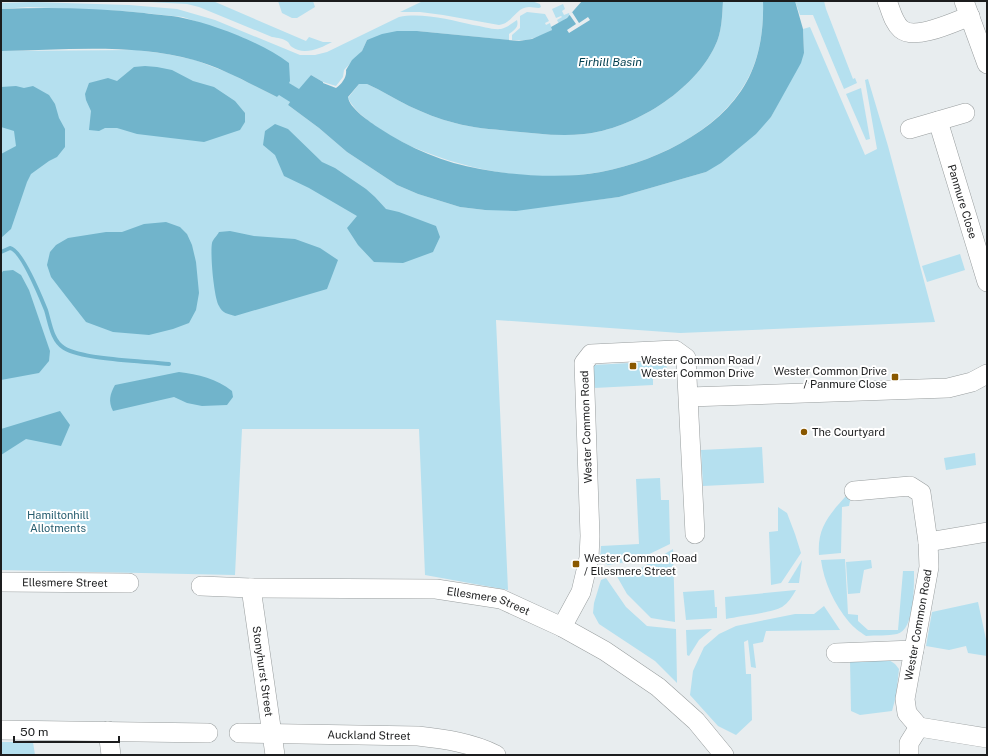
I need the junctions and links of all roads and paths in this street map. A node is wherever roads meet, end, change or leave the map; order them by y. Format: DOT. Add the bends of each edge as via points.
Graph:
graph roads {
  1 [pos="887,1"];
  2 [pos="967,8"];
  3 [pos="987,64"];
  4 [pos="965,113"];
  5 [pos="938,121"];
  6 [pos="910,129"];
  7 [pos="987,282"];
  8 [pos="987,374"];
  9 [pos="689,397"];
  10 [pos="854,491"];
  11 [pos="987,532"];
  12 [pos="695,534"];
  13 [pos="928,542"];
  14 [pos="1,582"];
  15 [pos="129,583"];
  16 [pos="201,586"];
  17 [pos="251,588"];
  18 [pos="562,627"];
  19 [pos="914,650"];
  20 [pos="836,654"];
  21 [pos="919,726"];
  22 [pos="1,730"];
  23 [pos="108,731"];
  24 [pos="208,733"];
  25 [pos="239,733"];
  26 [pos="272,734"];
  27 [pos="987,738"];
  28 [pos="111,755"];
  29 [pos="275,755"];
  30 [pos="496,755"];
  31 [pos="724,755"];
  32 [pos="908,755"];
  1 -- 2 [label="street" via="900,28 916,33 928,30"];
  2 -- 3 [label="street"];
  4 -- 5 [label="street"];
  5 -- 6 [label="street"];
  5 -- 7 [label="street, Panmure Close"];
  8 -- 9 [label="street" via="972,382 948,388"];
  9 -- 12 [label="street, Wester Common Road"];
  9 -- 18 [label="street, Wester Common Road" via="686,358 675,350 591,354 584,363 589,558 581,592"];
  10 -- 13 [label="street, Wester Common Road" via="910,486 921,493"];
  11 -- 13 [label="street"];
  13 -- 19 [label="street, Wester Common Road" via="929,567"];
  14 -- 15 [label="street, Ellesmere Street"];
  16 -- 17 [label="street, Ellesmere Street"];
  17 -- 18 [label="street, Ellesmere Street" via="436,590 501,599"];
  17 -- 26 [label="street, Stonyhurst Street"];
  18 -- 31 [label="street, Ellesmere Street" via="605,651 658,687 696,720"];
  19 -- 20 [label="street"];
  19 -- 21 [label="street, Wester Common Road" via="905,698 908,713"];
  21 -- 27 [label="street"];
  21 -- 32 [label="street" via="909,743"];
  22 -- 23 [label="street"];
  23 -- 24 [label="street"];
  23 -- 28 [label="street"];
  25 -- 26 [label="street, Auckland Street"];
  26 -- 29 [label="street, Stonyhurst Street"];
  26 -- 30 [label="street, Auckland Street" via="418,736 465,744"];
}
